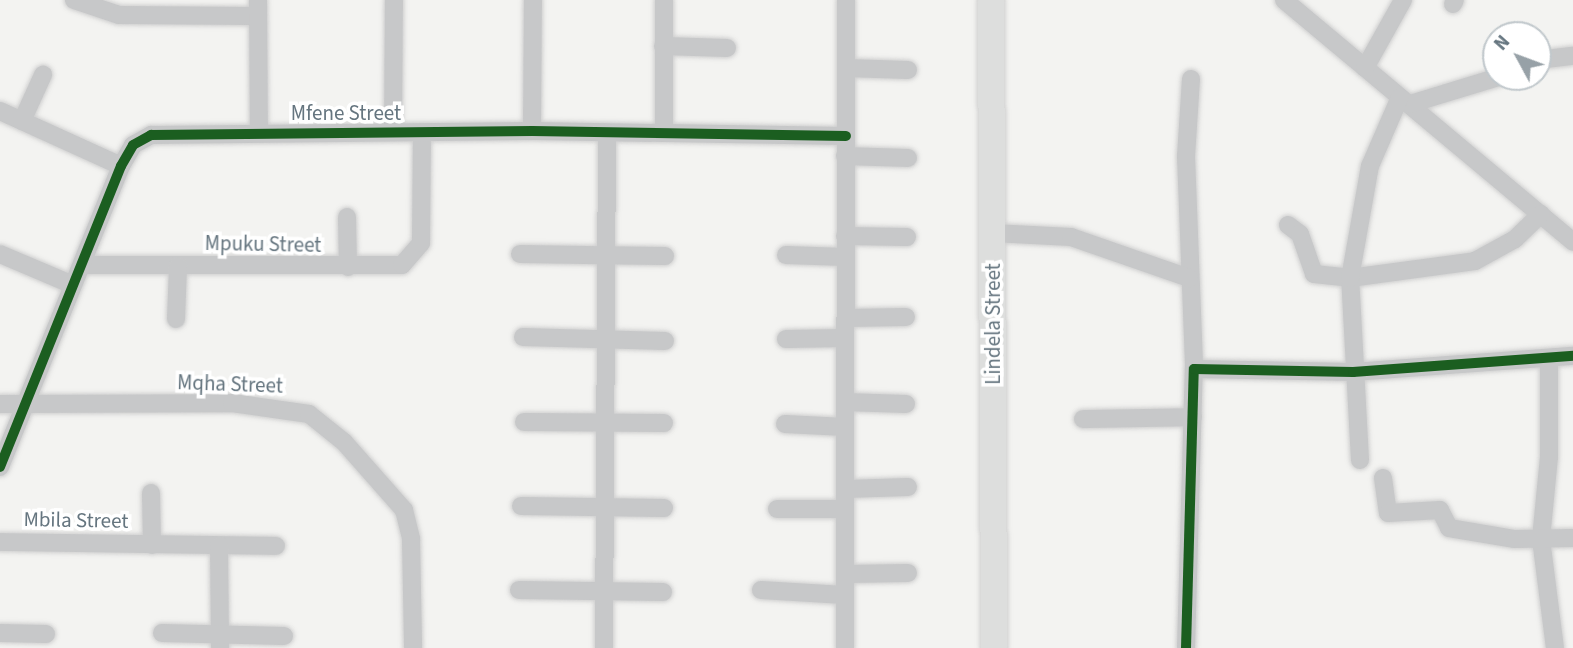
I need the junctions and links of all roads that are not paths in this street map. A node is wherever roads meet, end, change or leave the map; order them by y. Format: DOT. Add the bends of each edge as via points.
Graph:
graph roads {
  1 [pos="74,0"];
  2 [pos="394,0"];
  3 [pos="533,0"];
  4 [pos="664,0"];
  5 [pos="846,0"];
  6 [pos="991,0"];
  7 [pos="1284,0"];
  8 [pos="1404,0"];
  9 [pos="106,6"];
  10 [pos="257,8"];
  11 [pos="663,46"];
  12 [pos="727,48"];
  13 [pos="1573,56"];
  14 [pos="1552,58"];
  15 [pos="846,68"];
  16 [pos="1365,68"];
  17 [pos="908,70"];
  18 [pos="43,75"];
  19 [pos="1191,79"];
  20 [pos="1482,81"];
  21 [pos="1405,101"];
  22 [pos="0,111"];
  23 [pos="22,121"];
  24 [pos="532,131"];
  25 [pos="259,132"];
  26 [pos="393,132"];
  27 [pos="607,133"];
  28 [pos="664,133"];
  29 [pos="422,134"];
  30 [pos="846,136"];
  31 [pos="845,156"];
  32 [pos="908,158"];
  33 [pos="121,166"];
  34 [pos="1541,214"];
  35 [pos="347,217"];
  36 [pos="1288,225"];
  37 [pos="993,233"];
  38 [pos="845,236"];
  39 [pos="907,237"];
  40 [pos="1573,242"];
  41 [pos="0,254"];
  42 [pos="520,254"];
  43 [pos="604,255"];
  44 [pos="786,255"];
  45 [pos="665,256"];
  46 [pos="845,257"];
  47 [pos="83,265"];
  48 [pos="178,266"];
  49 [pos="348,267"];
  50 [pos="1189,278"];
  51 [pos="1350,278"];
  52 [pos="73,285"];
  53 [pos="906,317"];
  54 [pos="846,318"];
  55 [pos="176,319"];
  56 [pos="523,337"];
  57 [pos="604,337"];
  58 [pos="845,338"];
  59 [pos="786,339"];
  60 [pos="665,341"];
  61 [pos="1573,356"];
  62 [pos="1549,358"];
  63 [pos="1194,369"];
  64 [pos="1353,372"];
  65 [pos="845,402"];
  66 [pos="0,404"];
  67 [pos="906,404"];
  68 [pos="24,407"];
  69 [pos="1193,416"];
  70 [pos="1083,419"];
  71 [pos="524,422"];
  72 [pos="605,423"];
  73 [pos="664,423"];
  74 [pos="785,424"];
  75 [pos="845,428"];
  76 [pos="1360,460"];
  77 [pos="0,467"];
  78 [pos="1383,478"];
  79 [pos="908,487"];
  80 [pos="845,489"];
  81 [pos="150,493"];
  82 [pos="521,506"];
  83 [pos="605,507"];
  84 [pos="664,508"];
  85 [pos="777,509"];
  86 [pos="845,509"];
  87 [pos="1541,538"];
  88 [pos="1573,538"];
  89 [pos="0,542"];
  90 [pos="152,545"];
  91 [pos="219,546"];
  92 [pos="276,546"];
  93 [pos="908,573"];
  94 [pos="845,574"];
  95 [pos="519,590"];
  96 [pos="761,590"];
  97 [pos="605,592"];
  98 [pos="663,592"];
  99 [pos="844,595"];
  100 [pos="0,633"];
  101 [pos="162,633"];
  102 [pos="46,634"];
  103 [pos="284,636"];
  104 [pos="219,641"];
  105 [pos="413,648"];
  106 [pos="604,648"];
  107 [pos="845,648"];
  108 [pos="994,648"];
  109 [pos="1186,648"];
  110 [pos="1555,648"];
  1 -- 9 [label="street"];
  2 -- 26 [label="street"];
  3 -- 24 [label="street"];
  4 -- 11 [label="street"];
  5 -- 15 [label="street"];
  6 -- 37 [label="street, Lindela Street"];
  7 -- 16 [label="street"];
  8 -- 16 [label="street"];
  9 -- 10 [label="street"];
  10 -- 25 [label="street"];
  11 -- 12 [label="street"];
  11 -- 28 [label="street"];
  13 -- 14 [label="street"];
  15 -- 17 [label="street"];
  15 -- 30 [label="street"];
  16 -- 21 [label="street"];
  18 -- 23 [label="street"];
  19 -- 50 [label="street"];
  20 -- 21 [label="street"];
  21 -- 34 [label="street"];
  21 -- 51 [label="street" via="1370,166"];
  22 -- 23 [label="street"];
  23 -- 33 [label="street"];
  24 -- 27 [label="street, Mfene Street"];
  24 -- 29 [label="street, Mfene Street"];
  25 -- 26 [label="street, Mfene Street"];
  25 -- 33 [label="street, Mfene Street" via="151,135 133,145"];
  26 -- 29 [label="street, Mfene Street"];
  27 -- 28 [label="street, Mfene Street"];
  27 -- 43 [label="street"];
  28 -- 30 [label="street, Mfene Street"];
  29 -- 49 [label="street, Mpuku Street" via="418,252 393,268"];
  30 -- 31 [label="street"];
  31 -- 32 [label="street"];
  31 -- 38 [label="street"];
  33 -- 47 [label="street, Mfene Street"];
  34 -- 40 [label="street"];
  34 -- 51 [label="street" via="1515,239 1475,261"];
  35 -- 49 [label="street, Mpuku Street"];
  36 -- 51 [label="street" via="1300,234 1314,274"];
  37 -- 50 [label="street" via="1071,237"];
  37 -- 108 [label="street, Lindela Street"];
  38 -- 39 [label="street"];
  38 -- 46 [label="street"];
  41 -- 52 [label="street"];
  42 -- 43 [label="street"];
  43 -- 45 [label="street"];
  43 -- 57 [label="street"];
  44 -- 46 [label="street"];
  46 -- 54 [label="street"];
  47 -- 48 [label="street, Mpuku Street"];
  47 -- 52 [label="street, Mfene Street"];
  48 -- 49 [label="street, Mpuku Street"];
  48 -- 55 [label="street, Mpuku Street"];
  50 -- 63 [label="street"];
  51 -- 64 [label="street"];
  52 -- 68 [label="street, Mfene Street"];
  53 -- 54 [label="street"];
  54 -- 58 [label="street"];
  56 -- 57 [label="street"];
  57 -- 60 [label="street"];
  57 -- 72 [label="street"];
  58 -- 59 [label="street"];
  58 -- 65 [label="street"];
  61 -- 62 [label="street"];
  62 -- 64 [label="street"];
  62 -- 87 [label="street" via="1549,457"];
  63 -- 64 [label="street"];
  63 -- 69 [label="street"];
  64 -- 76 [label="street"];
  65 -- 67 [label="street"];
  65 -- 75 [label="street"];
  66 -- 68 [label="street, Mqha Street"];
  68 -- 77 [label="street, Mfene Street"];
  68 -- 105 [label="street, Mqha Street" via="232,403 309,414 344,442 404,510 411,539"];
  69 -- 70 [label="street"];
  69 -- 109 [label="street"];
  71 -- 72 [label="street"];
  72 -- 73 [label="street"];
  72 -- 83 [label="street"];
  74 -- 75 [label="street"];
  75 -- 80 [label="street"];
  78 -- 87 [label="street" via="1388,513 1440,510 1448,528"];
  79 -- 80 [label="street"];
  80 -- 86 [label="street"];
  81 -- 90 [label="street, Mbila Street"];
  82 -- 83 [label="street"];
  83 -- 84 [label="street"];
  83 -- 97 [label="street"];
  85 -- 86 [label="street"];
  86 -- 94 [label="street"];
  87 -- 88 [label="street"];
  87 -- 110 [label="street"];
  89 -- 90 [label="street, Mbila Street"];
  90 -- 91 [label="street, Mbila Street"];
  91 -- 92 [label="street, Mbila Street"];
  91 -- 104 [label="street"];
  93 -- 94 [label="street"];
  94 -- 99 [label="street"];
  95 -- 97 [label="street"];
  96 -- 99 [label="street"];
  97 -- 98 [label="street"];
  97 -- 106 [label="street"];
  99 -- 107 [label="street"];
  100 -- 102 [label="street"];
  101 -- 104 [label="street"];
  103 -- 104 [label="street"];
}
